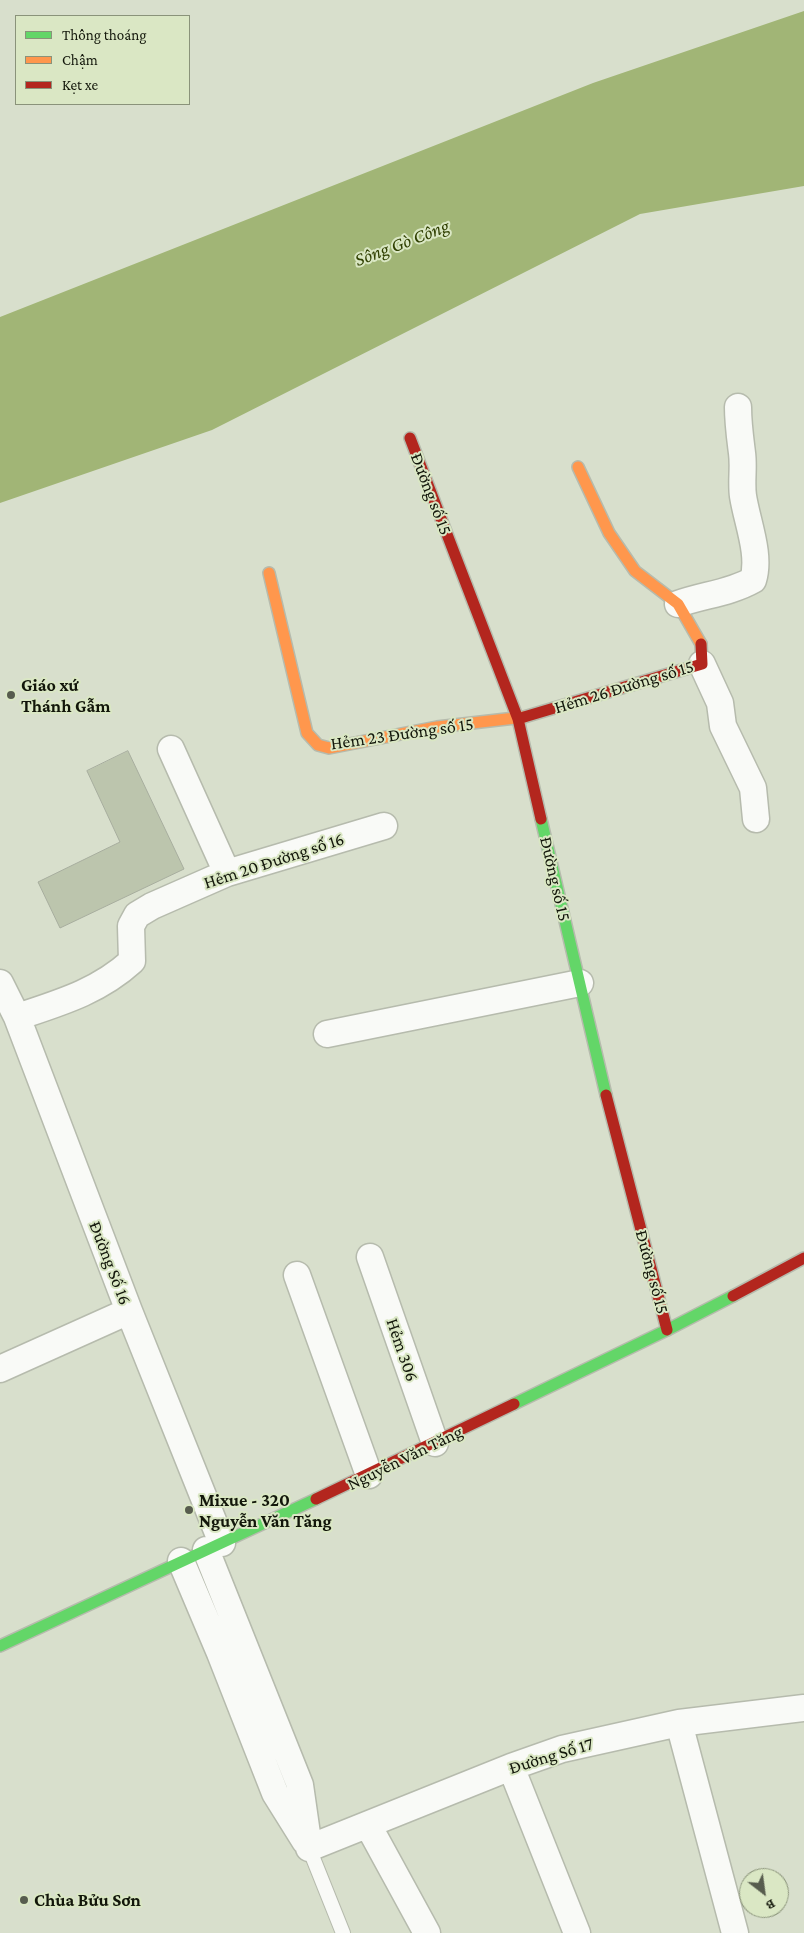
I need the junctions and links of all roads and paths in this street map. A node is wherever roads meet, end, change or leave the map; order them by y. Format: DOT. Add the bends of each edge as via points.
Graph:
graph roads {
  1 [pos="738,407"];
  2 [pos="410,438"];
  3 [pos="578,467"];
  4 [pos="269,573"];
  5 [pos="678,604"];
  6 [pos="702,664"];
  7 [pos="518,719"];
  8 [pos="170,749"];
  9 [pos="756,819"];
  10 [pos="384,826"];
  11 [pos="227,873"];
  12 [pos="0,983"];
  13 [pos="580,983"];
  14 [pos="17,1017"];
  15 [pos="327,1034"];
  16 [pos="370,1257"];
  17 [pos="804,1258"];
  18 [pos="297,1275"];
  19 [pos="128,1311"];
  20 [pos="667,1330"];
  21 [pos="0,1369"];
  22 [pos="435,1443"];
  23 [pos="369,1475"];
  24 [pos="214,1546"];
  25 [pos="181,1561"];
  26 [pos="0,1646"];
  27 [pos="804,1708"];
  28 [pos="679,1723"];
  29 [pos="511,1767"];
  30 [pos="368,1825"];
  31 [pos="309,1848"];
  32 [pos="343,1933"];
  33 [pos="427,1933"];
  34 [pos="576,1933"];
  35 [pos="735,1933"];
  1 -- 5 [label="street" via="743,493 756,571 753,580 744,585"];
  2 -- 7 [label="street, Đường số 15"];
  3 -- 5 [label="street, Hẻm 26 Đường số 15" via="608,533 635,571"];
  4 -- 7 [label="street, Hẻm 23 Đường số 15" via="307,733 318,745 329,748 437,727"];
  5 -- 6 [label="street, Hẻm 26 Đường số 15" via="702,645"];
  6 -- 7 [label="street, Hẻm 26 Đường số 15"];
  6 -- 9 [label="street" via="720,702 723,726 753,788"];
  7 -- 13 [label="street, Đường số 15"];
  8 -- 11 [label="street"];
  10 -- 11 [label="street, Hẻm 20 Đường số 16"];
  11 -- 14 [label="street, Hẻm 20 Đường số 16" via="137,915 130,926 132,961 118,974 81,995"];
  12 -- 14 [label="street, Đường Số 16"];
  13 -- 15 [label="street"];
  13 -- 20 [label="street, Đường số 15"];
  14 -- 19 [label="street, Đường Số 16"];
  16 -- 22 [label="street, Hẻm 306"];
  17 -- 20 [label="street, Nguyễn Văn Tăng"];
  18 -- 23 [label="street"];
  19 -- 21 [label="street"];
  19 -- 24 [label="street, Đường Số 16"];
  20 -- 22 [label="street, Nguyễn Văn Tăng"];
  22 -- 23 [label="street, Nguyễn Văn Tăng"];
  23 -- 24 [label="street, Nguyễn Văn Tăng"];
  24 -- 25 [label="street, Nguyễn Văn Tăng"];
  24 -- 31 [label="street" via="300,1785"];
  25 -- 26 [label="street, Nguyễn Văn Tăng"];
  25 -- 31 [label="street" via="274,1793"];
  27 -- 28 [label="street, Đường Số 17"];
  28 -- 29 [label="street, Đường Số 17" via="562,1748"];
  28 -- 35 [label="street"];
  29 -- 30 [label="street, Đường Số 17"];
  29 -- 34 [label="street"];
  30 -- 31 [label="street, Đường Số 17"];
  30 -- 33 [label="street"];
  31 -- 32 [label="lane"];
}
